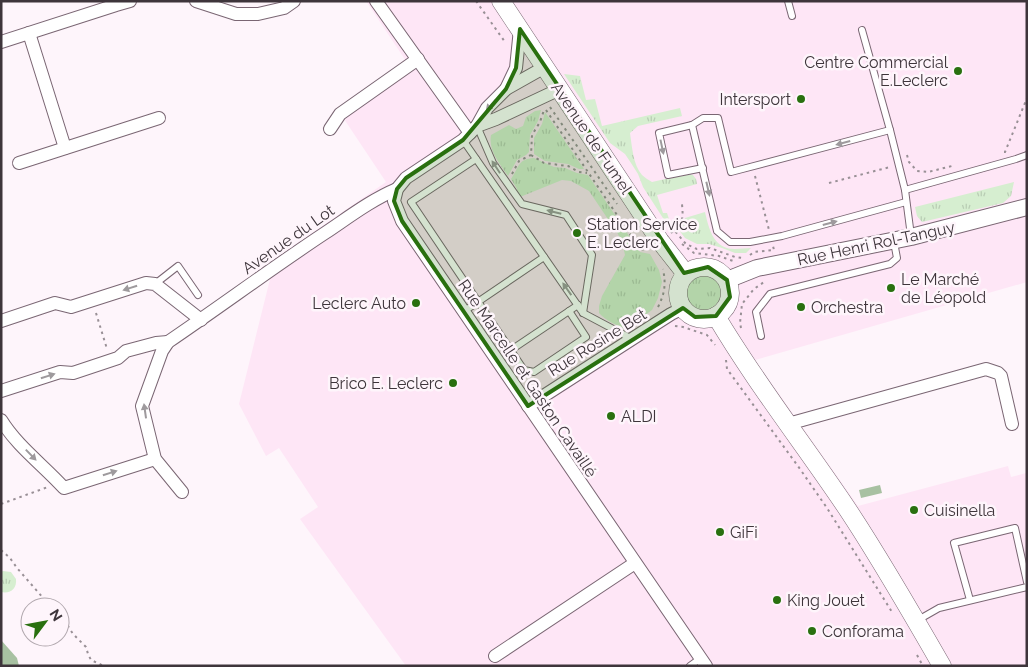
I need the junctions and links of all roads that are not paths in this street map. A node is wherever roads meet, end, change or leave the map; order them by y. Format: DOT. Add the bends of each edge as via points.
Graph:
graph roads {
  1 [pos="130,1"];
  2 [pos="196,1"];
  3 [pos="294,1"];
  4 [pos="376,1"];
  5 [pos="501,1"];
  6 [pos="788,1"];
  7 [pos="89,7"];
  8 [pos="792,16"];
  9 [pos="520,29"];
  10 [pos="862,30"];
  11 [pos="29,33"];
  12 [pos="1,42"];
  13 [pos="418,59"];
  14 [pos="545,67"];
  15 [pos="506,89"];
  16 [pos="552,92"];
  17 [pos="159,118"];
  18 [pos="692,125"];
  19 [pos="330,129"];
  20 [pos="890,130"];
  21 [pos="470,133"];
  22 [pos="65,148"];
  23 [pos="1027,155"];
  24 [pos="476,159"];
  25 [pos="20,163"];
  26 [pos="703,168"];
  27 [pos="397,188"];
  28 [pos="512,190"];
  29 [pos="905,190"];
  30 [pos="503,197"];
  31 [pos="906,202"];
  32 [pos="1027,207"];
  33 [pos="911,237"];
  34 [pos="894,241"];
  35 [pos="544,257"];
  36 [pos="686,274"];
  37 [pos="727,280"];
  38 [pos="155,284"];
  39 [pos="198,295"];
  40 [pos="478,301"];
  41 [pos="578,305"];
  42 [pos="684,308"];
  43 [pos="569,311"];
  44 [pos="463,312"];
  45 [pos="583,313"];
  46 [pos="716,316"];
  47 [pos="201,320"];
  48 [pos="1,321"];
  49 [pos="761,336"];
  50 [pos="632,339"];
  51 [pos="168,342"];
  52 [pos="511,350"];
  53 [pos="1,391"];
  54 [pos="528,406"];
  55 [pos="1,420"];
  56 [pos="788,424"];
  57 [pos="1012,424"];
  58 [pos="155,459"];
  59 [pos="182,492"];
  60 [pos="635,563"];
  61 [pos="1027,582"];
  62 [pos="1027,587"];
  63 [pos="970,600"];
  64 [pos="916,621"];
  65 [pos="495,656"];
  66 [pos="703,662"];
  67 [pos="690,666"];
  68 [pos="942,666"];
  1 -- 7 [label="street"];
  2 -- 3 [label="street" via="236,14 258,14 284,8"];
  4 -- 13 [label="street"];
  5 -- 9 [label="main road, Avenue de Fumel"];
  6 -- 8 [label="lane"];
  7 -- 11 [label="street"];
  9 -- 14 [label="main road, Avenue de Fumel"];
  9 -- 15 [label="street" via="516,68"];
  10 -- 20 [label="lane"];
  11 -- 12 [label="street"];
  11 -- 22 [label="street"];
  13 -- 19 [label="street" via="340,114"];
  13 -- 21 [label="street"];
  14 -- 15 [label="street"];
  14 -- 16 [label="main road, Avenue de Fumel"];
  15 -- 21 [label="street, one-way"];
  16 -- 21 [label="street"];
  16 -- 36 [label="main road, Avenue de Fumel" via="665,239"];
  17 -- 22 [label="street"];
  20 -- 18 [label="lane, one-way" via="731,172 718,118 703,118"];
  18 -- 26 [label="lane"];
  18 -- 26 [label="lane, one-way" via="659,132 668,175"];
  20 -- 29 [label="lane"];
  21 -- 24 [label="lane"];
  21 -- 27 [label="street" via="406,178"];
  28 -- 21 [label="lane, one-way" via="485,147"];
  22 -- 25 [label="street"];
  23 -- 29 [label="lane"];
  24 -- 30 [label="lane"];
  24 -- 40 [label="lane" via="411,202"];
  26 -- 31 [label="lane, one-way" via="717,231 730,242 782,236"];
  27 -- 44 [label="street, Rue Marcelle et Gaston Cavaillé" via="394,201 402,221"];
  27 -- 47 [label="street, Avenue du Lot" via="304,247"];
  28 -- 30 [label="lane"];
  45 -- 28 [label="lane, one-way" via="592,255 566,215 522,204"];
  29 -- 31 [label="lane"];
  30 -- 35 [label="lane"];
  31 -- 33 [label="lane"];
  32 -- 33 [label="street, Rue Henri Rol-Tanguy"];
  33 -- 34 [label="street, Rue Henri Rol-Tanguy"];
  34 -- 37 [label="street, Rue Henri Rol-Tanguy" via="757,268"];
  34 -- 49 [label="lane" via="897,258 890,264 770,294 756,312"];
  35 -- 40 [label="lane"];
  41 -- 35 [label="lane, one-way"];
  36 -- 37 [label="main road" via="708,267 716,269"];
  36 -- 42 [label="main road" via="678,291"];
  37 -- 46 [label="main road" via="730,296"];
  38 -- 39 [label="lane" via="178,266"];
  38 -- 47 [label="street"];
  38 -- 48 [label="street, one-way" via="146,283 72,307 55,303"];
  40 -- 44 [label="lane"];
  40 -- 52 [label="lane"];
  41 -- 43 [label="lane"];
  41 -- 45 [label="lane"];
  42 -- 46 [label="main road" via="702,318"];
  42 -- 50 [label="street, Rue Rosine Bet"];
  43 -- 52 [label="lane"];
  43 -- 52 [label="lane" via="586,337 534,372 524,370"];
  44 -- 54 [label="street, Rue Marcelle et Gaston Cavaillé"];
  45 -- 50 [label="lane"];
  46 -- 56 [label="main road" via="730,353"];
  47 -- 51 [label="street, Avenue du Lot"];
  50 -- 54 [label="street, Rue Rosine Bet"];
  53 -- 51 [label="street, one-way" via="60,372 73,373 118,358 126,351"];
  58 -- 51 [label="street, one-way" via="142,406"];
  54 -- 60 [label="street, Rue Marcelle et Gaston Cavaillé"];
  55 -- 58 [label="street, one-way" via="33,458 62,485"];
  56 -- 57 [label="street" via="986,369 1001,376"];
  56 -- 64 [label="main road" via="846,507"];
  58 -- 59 [label="street"];
  60 -- 65 [label="street"];
  60 -- 66 [label="street, Rue Marcelle et Gaston Cavaillé"];
  61 -- 63 [label="lane" via="1015,528 954,543"];
  62 -- 63 [label="lane"];
  63 -- 64 [label="lane" via="939,608"];
  64 -- 68 [label="main road"];
  66 -- 67 [label="lane"];
}
